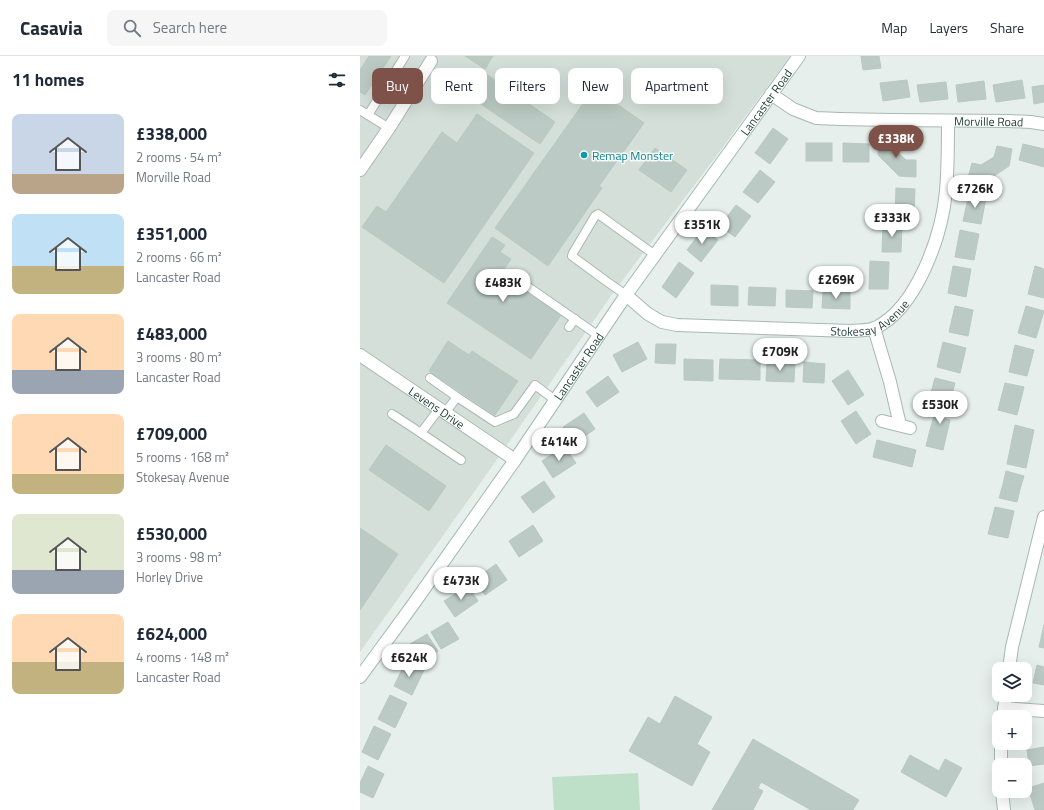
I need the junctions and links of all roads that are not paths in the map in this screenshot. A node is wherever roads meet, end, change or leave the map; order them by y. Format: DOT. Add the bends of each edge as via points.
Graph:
graph roads {
  1 [pos="405,56"];
  2 [pos="799,56"];
  3 [pos="433,59"];
  4 [pos="771,94"];
  5 [pos="360,110"];
  6 [pos="368,115"];
  7 [pos="948,121"];
  8 [pos="1044,124"];
  9 [pos="389,128"];
  10 [pos="360,170"];
  11 [pos="655,255"];
  12 [pos="514,278"];
  13 [pos="626,295"];
  14 [pos="575,319"];
  15 [pos="569,327"];
  16 [pos="874,328"];
  17 [pos="599,336"];
  18 [pos="360,355"];
  19 [pos="430,378"];
  20 [pos="457,397"];
  21 [pos="555,400"];
  22 [pos="442,411"];
  23 [pos="392,414"];
  24 [pos="882,421"];
  25 [pos="421,434"];
  26 [pos="460,460"];
  27 [pos="514,460"];
  28 [pos="1044,517"];
  29 [pos="1010,662"];
  30 [pos="360,676"];
  31 [pos="1032,711"];
  32 [pos="1044,711"];
  33 [pos="1003,798"];
  34 [pos="1004,810"];
  1 -- 6 [label="lane"];
  2 -- 4 [label="street, Lancaster Road"];
  3 -- 9 [label="street"];
  4 -- 7 [label="street, Morville Road" via="793,109 816,118"];
  4 -- 11 [label="street, Lancaster Road"];
  5 -- 6 [label="lane"];
  6 -- 9 [label="lane"];
  7 -- 8 [label="street, Morville Road"];
  7 -- 16 [label="street, Stokesay Avenue" via="946,191 932,251 922,276 909,297 892,317"];
  9 -- 10 [label="street"];
  11 -- 13 [label="street, Lancaster Road"];
  11 -- 13 [label="lane" via="598,214 595,216 572,256"];
  12 -- 14 [label="lane"];
  13 -- 16 [label="street, Stokesay Avenue" via="662,322 677,324 851,331"];
  13 -- 17 [label="street, Lancaster Road"];
  14 -- 15 [label="lane"];
  14 -- 17 [label="lane"];
  16 -- 24 [label="street" via="905,427"];
  17 -- 21 [label="street, Lancaster Road"];
  18 -- 22 [label="street, Levens Drive"];
  19 -- 20 [label="lane"];
  20 -- 21 [label="lane" via="495,422 514,414 535,385"];
  20 -- 22 [label="lane"];
  21 -- 27 [label="street, Lancaster Road"];
  22 -- 25 [label="lane"];
  22 -- 27 [label="street, Levens Drive"];
  23 -- 25 [label="lane"];
  25 -- 26 [label="lane"];
  27 -- 30 [label="street, Lancaster Road"];
  28 -- 29 [label="street"];
  31 -- 32 [label="street"];
  33 -- 34 [label="street"];
}
